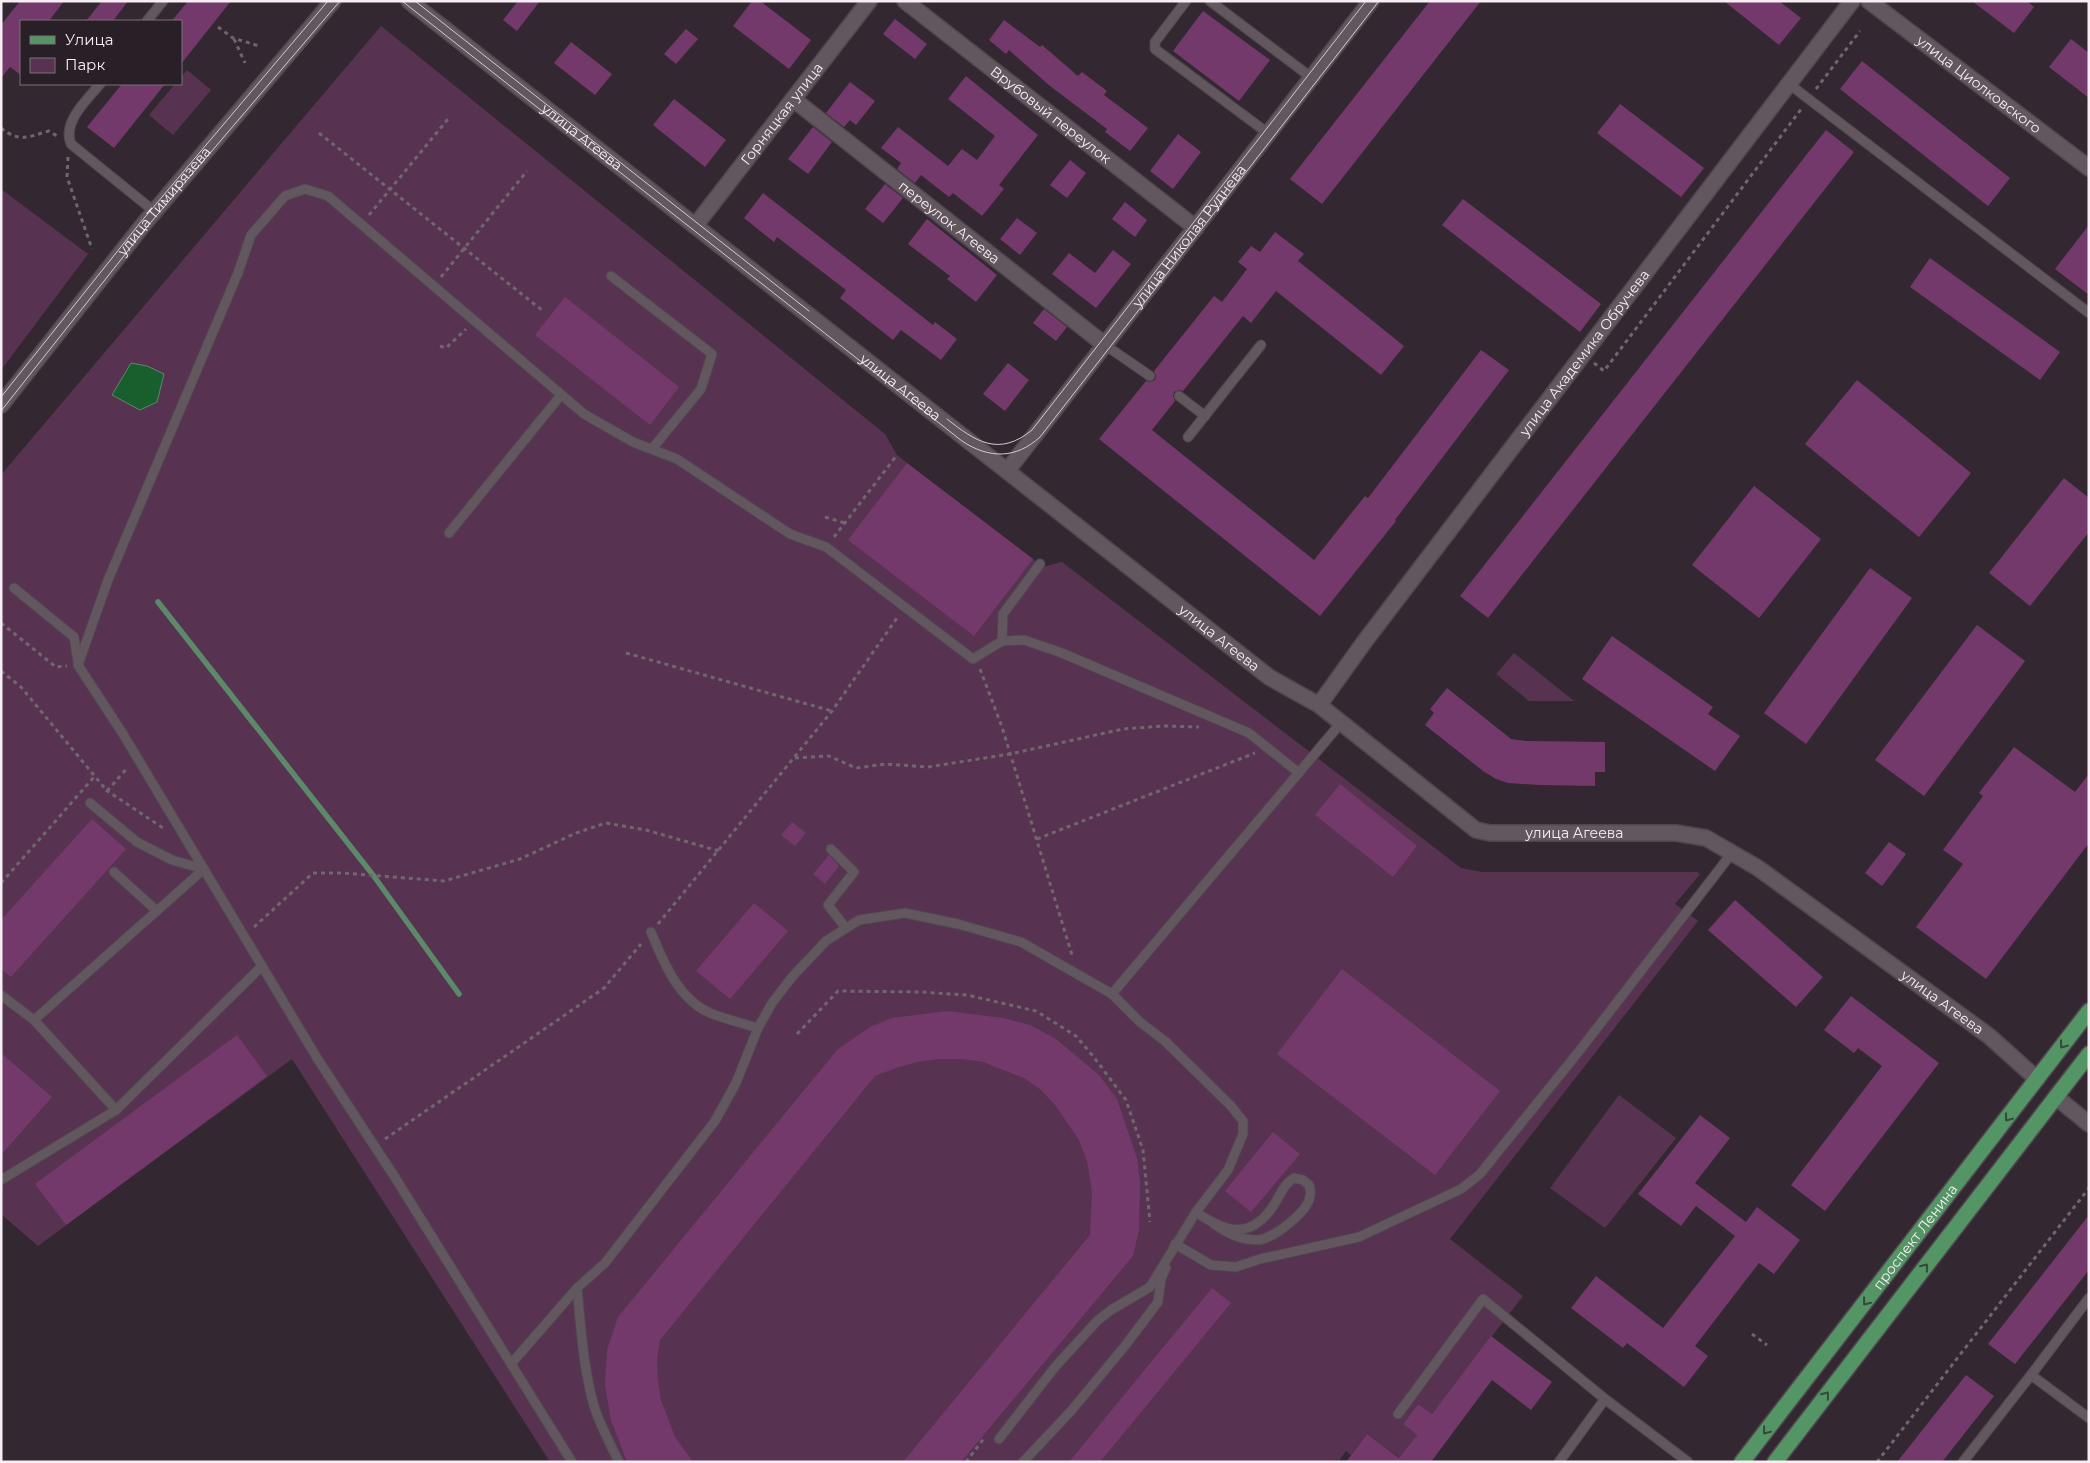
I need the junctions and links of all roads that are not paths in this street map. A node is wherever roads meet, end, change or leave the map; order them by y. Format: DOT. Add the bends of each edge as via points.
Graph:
graph roads {
  1 [pos="163,1"];
  2 [pos="409,1"];
  3 [pos="869,1"];
  4 [pos="905,1"];
  5 [pos="1186,1"];
  6 [pos="1210,1"];
  7 [pos="1852,1"];
  8 [pos="1869,1"];
  9 [pos="333,2"];
  10 [pos="1368,2"];
  11 [pos="148,20"];
  12 [pos="1312,78"];
  13 [pos="1789,84"];
  14 [pos="99,85"];
  15 [pos="794,99"];
  16 [pos="1269,134"];
  17 [pos="2089,168"];
  18 [pos="155,212"];
  19 [pos="695,226"];
  20 [pos="1196,228"];
  21 [pos="611,276"];
  22 [pos="2089,313"];
  23 [pos="1105,345"];
  24 [pos="1261,345"];
  25 [pos="1150,376"];
  26 [pos="561,395"];
  27 [pos="1179,396"];
  28 [pos="1,405"];
  29 [pos="1205,416"];
  30 [pos="1188,437"];
  31 [pos="652,449"];
  32 [pos="1007,471"];
  33 [pos="449,533"];
  34 [pos="1040,564"];
  35 [pos="14,588"];
  36 [pos="1002,641"];
  37 [pos="78,665"];
  38 [pos="1319,705"];
  39 [pos="1340,724"];
  40 [pos="1299,772"];
  41 [pos="90,803"];
  42 [pos="831,849"];
  43 [pos="1732,853"];
  44 [pos="204,869"];
  45 [pos="114,872"];
  46 [pos="157,911"];
  47 [pos="846,928"];
  48 [pos="651,932"];
  49 [pos="262,966"];
  50 [pos="1112,994"];
  51 [pos="1,995"];
  52 [pos="2089,1011"];
  53 [pos="34,1020"];
  54 [pos="758,1028"];
  55 [pos="2089,1054"];
  56 [pos="2037,1080"];
  57 [pos="2056,1097"];
  58 [pos="116,1110"];
  59 [pos="2089,1124"];
  60 [pos="1,1180"];
  61 [pos="1196,1212"];
  62 [pos="1214,1224"];
  63 [pos="1175,1244"];
  64 [pos="577,1288"];
  65 [pos="2089,1298"];
  66 [pos="511,1364"];
  67 [pos="2031,1375"];
  68 [pos="1605,1399"];
  69 [pos="1398,1414"];
  70 [pos="2089,1418"];
  71 [pos="999,1439"];
  72 [pos="572,1462"];
  73 [pos="619,1462"];
  74 [pos="1023,1462"];
  75 [pos="1559,1462"];
  76 [pos="1688,1462"];
  77 [pos="1742,1462"];
  78 [pos="1775,1462"];
  79 [pos="1963,1462"];
  1 -- 11 [label="lane"];
  2 -- 19 [label="street, улица Агеева"];
  3 -- 15 [label="street, Горняцкая улица"];
  4 -- 20 [label="street, Врубовый переулок"];
  5 -- 16 [label="lane" via="1155,42 1155,49"];
  6 -- 12 [label="lane"];
  7 -- 13 [label="street, улица Академика Обручева"];
  8 -- 17 [label="street, улица Циолковского"];
  9 -- 18 [label="street, улица Тимирязева"];
  10 -- 12 [label="street, улица Николая Руднева"];
  12 -- 16 [label="street, улица Николая Руднева"];
  13 -- 22 [label="lane"];
  13 -- 38 [label="street, улица Академика Обручева"];
  14 -- 18 [label="lane" via="72,120 69,131 71,144"];
  15 -- 19 [label="street, Горняцкая улица"];
  15 -- 23 [label="street, переулок Агеева"];
  16 -- 20 [label="street, улица Николая Руднева"];
  18 -- 28 [label="street, улица Тимирязева"];
  19 -- 32 [label="street, улица Агеева"];
  20 -- 23 [label="street, улица Николая Руднева"];
  21 -- 31 [label="lane" via="712,354 701,389"];
  23 -- 25 [label="lane"];
  23 -- 32 [label="street, улица Николая Руднева"];
  24 -- 29 [label="lane"];
  26 -- 31 [label="lane" via="584,414"];
  26 -- 33 [label="lane"];
  26 -- 37 [label="lane" via="328,196 304,189 285,196 251,235 238,273 108,580"];
  27 -- 29 [label="lane"];
  29 -- 30 [label="lane"];
  31 -- 36 [label="lane" via="677,459 790,534 826,547 973,659"];
  32 -- 38 [label="street, улица Агеева" via="1269,677"];
  34 -- 36 [label="lane" via="1003,614"];
  35 -- 37 [label="lane" via="74,637"];
  36 -- 40 [label="lane" via="1024,640 1062,653 1249,733"];
  37 -- 44 [label="lane" via="124,734"];
  38 -- 39 [label="street, улица Агеева"];
  39 -- 40 [label="lane"];
  39 -- 43 [label="street, улица Агеева" via="1476,830 1676,833 1706,838"];
  40 -- 50 [label="lane"];
  41 -- 44 [label="lane" via="137,842 172,860"];
  42 -- 47 [label="lane" via="854,872 828,906"];
  43 -- 56 [label="street, улица Агеева" via="1766,873 1989,1036"];
  43 -- 63 [label="lane" via="1480,1174 1461,1189 1359,1237 1236,1267 1211,1265"];
  44 -- 46 [label="lane"];
  44 -- 49 [label="lane"];
  45 -- 46 [label="lane"];
  46 -- 53 [label="lane"];
  47 -- 50 [label="lane" via="859,920 904,913 958,924 1021,942"];
  47 -- 54 [label="lane" via="826,941 792,976"];
  48 -- 54 [label="lane" via="684,995 708,1012"];
  49 -- 58 [label="lane"];
  49 -- 66 [label="lane"];
  50 -- 61 [label="lane" via="1166,1042 1243,1121 1244,1134 1228,1170"];
  51 -- 53 [label="lane"];
  52 -- 56 [label="main road, проспект Ленина, one-way"];
  53 -- 58 [label="lane"];
  54 -- 64 [label="lane" via="736,1083 715,1121 605,1263"];
  55 -- 57 [label="main road, проспект Ленина"];
  56 -- 57 [label="main road, улица Агеева"];
  56 -- 77 [label="main road, проспект Ленина, one-way"];
  57 -- 59 [label="street, улица Агеева"];
  78 -- 57 [label="main road, проспект Ленина, one-way"];
  58 -- 60 [label="lane"];
  61 -- 62 [label="lane"];
  61 -- 63 [label="lane"];
  62 -- 62 [label="lane" via="1233,1237 1260,1240 1278,1232 1304,1207 1310,1198 1309,1185 1294,1178 1288,1182 1268,1212 1247,1230"];
  63 -- 71 [label="lane" via="1150,1287 1097,1321 1055,1367"];
  63 -- 74 [label="lane" via="1161,1278 1158,1302 1071,1411"];
  64 -- 66 [label="lane"];
  64 -- 73 [label="lane" via="584,1360 594,1406"];
  65 -- 67 [label="lane"];
  66 -- 72 [label="lane"];
  67 -- 70 [label="lane"];
  67 -- 79 [label="lane"];
  68 -- 69 [label="lane" via="1483,1298"];
  68 -- 75 [label="lane"];
  68 -- 76 [label="lane"];
}
